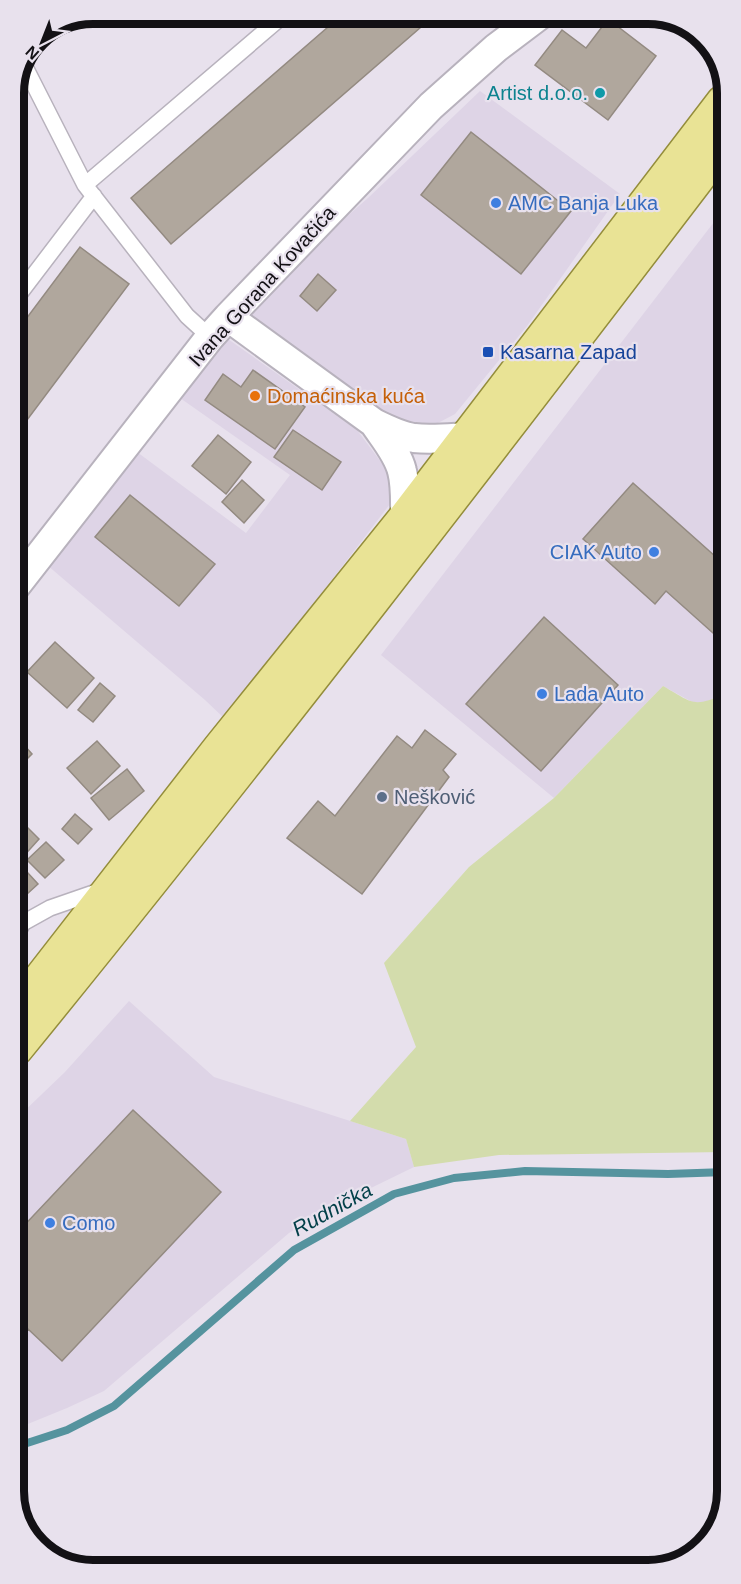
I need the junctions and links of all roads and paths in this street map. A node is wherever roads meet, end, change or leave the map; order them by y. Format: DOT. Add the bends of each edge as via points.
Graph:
graph roads {
  1 [pos="274,24"];
  2 [pos="528,24"];
  3 [pos="27,72"];
  4 [pos="717,110"];
  5 [pos="717,153"];
  6 [pos="90,190"];
  7 [pos="24,286"];
  8 [pos="219,327"];
  9 [pos="374,423"];
  10 [pos="466,437"];
  11 [pos="405,518"];
  12 [pos="24,576"];
  13 [pos="113,886"];
  14 [pos="24,922"];
  15 [pos="24,1000"];
  16 [pos="24,1039"];
  1 -- 6 [label="lane"];
  2 -- 8 [label="street, Ivana Gorana Kovačića" via="431,106"];
  3 -- 6 [label="lane"];
  4 -- 10 [label="main road"];
  5 -- 16 [label="main road" via="343,640"];
  6 -- 7 [label="lane"];
  6 -- 8 [label="lane" via="187,316"];
  8 -- 9 [label="street"];
  8 -- 12 [label="street, Ivana Gorana Kovačića"];
  9 -- 10 [label="street" via="413,438"];
  9 -- 11 [label="street" via="402,470"];
  10 -- 11 [label="main road"];
  11 -- 13 [label="main road"];
  13 -- 14 [label="lane" via="50,908"];
  13 -- 15 [label="main road"];
}
